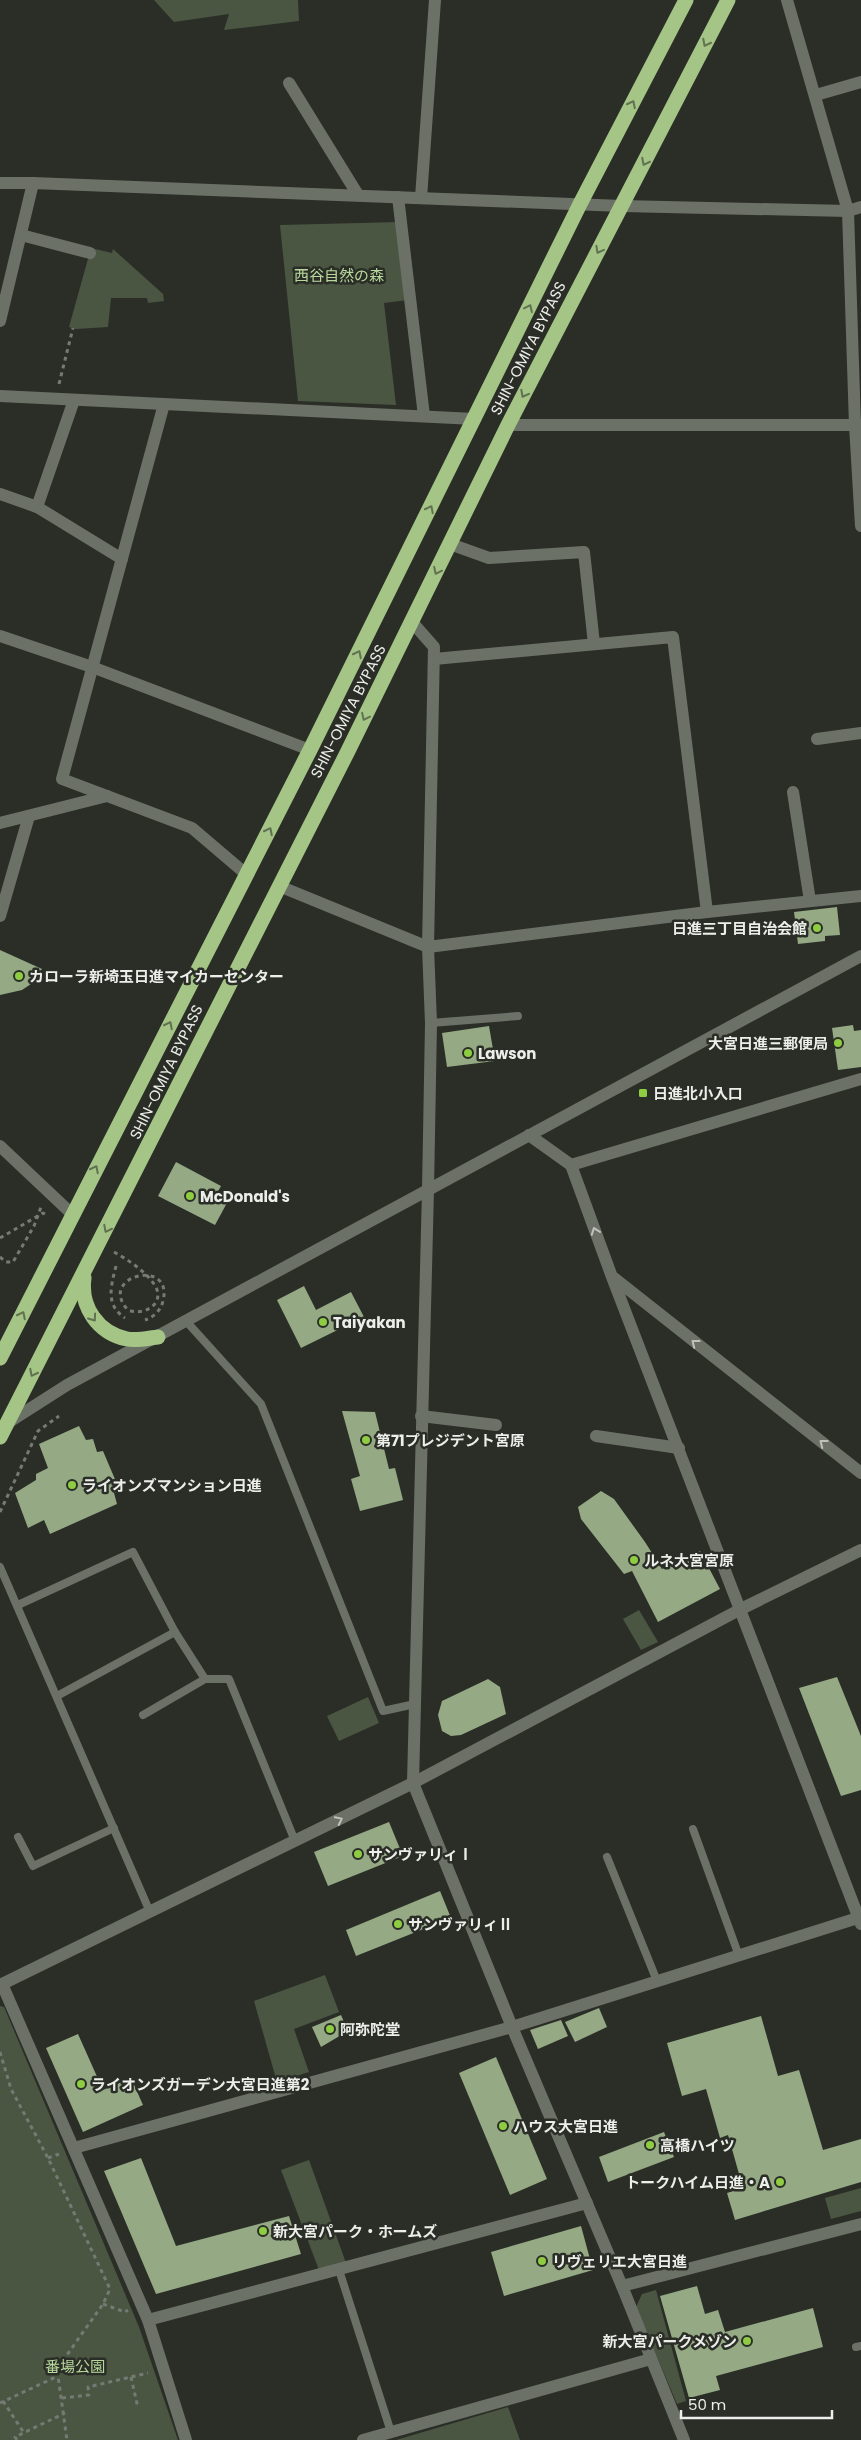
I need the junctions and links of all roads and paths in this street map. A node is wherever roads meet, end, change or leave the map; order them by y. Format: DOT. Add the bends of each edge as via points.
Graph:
graph roads {
  1 [pos="435,0"];
  2 [pos="686,0"];
  3 [pos="728,0"];
  4 [pos="787,0"];
  5 [pos="861,82"];
  6 [pos="289,83"];
  7 [pos="816,95"];
  8 [pos="0,183"];
  9 [pos="34,183"];
  10 [pos="358,195"];
  11 [pos="398,197"];
  12 [pos="421,198"];
  13 [pos="580,204"];
  14 [pos="622,206"];
  15 [pos="855,209"];
  16 [pos="22,235"];
  17 [pos="90,253"];
  18 [pos="4,298"];
  19 [pos="0,321"];
  20 [pos="73,328"];
  21 [pos="857,349"];
  22 [pos="0,396"];
  23 [pos="56,399"];
  24 [pos="74,400"];
  25 [pos="164,404"];
  26 [pos="424,416"];
  27 [pos="476,419"];
  28 [pos="508,425"];
  29 [pos="858,425"];
  30 [pos="0,494"];
  31 [pos="37,507"];
  32 [pos="861,526"];
  33 [pos="450,544"];
  34 [pos="122,559"];
  35 [pos="412,622"];
  36 [pos="0,636"];
  37 [pos="594,644"];
  38 [pos="434,659"];
  39 [pos="92,667"];
  40 [pos="861,733"];
  41 [pos="817,739"];
  42 [pos="310,750"];
  43 [pos="793,792"];
  44 [pos="107,796"];
  45 [pos="29,816"];
  46 [pos="0,823"];
  47 [pos="246,874"];
  48 [pos="278,886"];
  49 [pos="861,896"];
  50 [pos="810,900"];
  51 [pos="706,912"];
  52 [pos="0,916"];
  53 [pos="428,947"];
  54 [pos="861,956"];
  55 [pos="518,1016"];
  56 [pos="431,1023"];
  57 [pos="861,1078"];
  58 [pos="529,1135"];
  59 [pos="0,1146"];
  60 [pos="571,1165"];
  61 [pos="428,1190"];
  62 [pos="50,1194"];
  63 [pos="43,1213"];
  64 [pos="72,1214"];
  65 [pos="0,1238"];
  66 [pos="0,1257"];
  67 [pos="124,1258"];
  68 [pos="116,1266"];
  69 [pos="85,1272"];
  70 [pos="612,1277"];
  71 [pos="132,1321"];
  72 [pos="140,1321"];
  73 [pos="186,1321"];
  74 [pos="158,1337"];
  75 [pos="0,1358"];
  76 [pos="59,1416"];
  77 [pos="421,1416"];
  78 [pos="4,1425"];
  79 [pos="496,1425"];
  80 [pos="596,1436"];
  81 [pos="0,1437"];
  82 [pos="679,1448"];
  83 [pos="861,1473"];
  84 [pos="0,1512"];
  85 [pos="861,1550"];
  86 [pos="0,1567"];
  87 [pos="18,1605"];
  88 [pos="741,1610"];
  89 [pos="175,1632"];
  90 [pos="205,1680"];
  91 [pos="57,1696"];
  92 [pos="415,1704"];
  93 [pos="143,1715"];
  94 [pos="413,1783"];
  95 [pos="114,1828"];
  96 [pos="693,1829"];
  97 [pos="18,1837"];
  98 [pos="295,1841"];
  99 [pos="606,1858"];
  100 [pos="150,1912"];
  101 [pos="861,1920"];
  102 [pos="739,1956"];
  103 [pos="657,1982"];
  104 [pos="1,1983"];
  105 [pos="512,2027"];
  106 [pos="0,2052"];
  107 [pos="74,2148"];
  108 [pos="587,2203"];
  109 [pos="861,2224"];
  110 [pos="339,2270"];
  111 [pos="622,2286"];
  112 [pos="103,2304"];
  113 [pos="141,2304"];
  114 [pos="148,2320"];
  115 [pos="651,2359"];
  116 [pos="162,2370"];
  117 [pos="58,2376"];
  118 [pos="131,2377"];
  119 [pos="62,2398"];
  120 [pos="2,2402"];
  121 [pos="138,2408"];
  122 [pos="65,2413"];
  123 [pos="24,2432"];
  124 [pos="391,2432"];
  125 [pos="17,2440"];
  126 [pos="67,2440"];
  127 [pos="186,2440"];
  128 [pos="363,2440"];
  129 [pos="684,2440"];
  1 -- 12 [label="street"];
  13 -- 2 [label="highway, SHIN-OMIYA BYPASS, one-way"];
  3 -- 14 [label="highway, SHIN-OMIYA BYPASS, one-way"];
  4 -- 7 [label="street"];
  5 -- 7 [label="street"];
  6 -- 10 [label="street"];
  7 -- 15 [label="street"];
  8 -- 9 [label="street"];
  9 -- 10 [label="street"];
  9 -- 16 [label="street"];
  10 -- 11 [label="street"];
  11 -- 12 [label="street"];
  11 -- 26 [label="street"];
  12 -- 13 [label="street"];
  13 -- 14 [label="street"];
  27 -- 13 [label="highway, SHIN-OMIYA BYPASS, one-way"];
  14 -- 15 [label="street"];
  14 -- 28 [label="highway, SHIN-OMIYA BYPASS, one-way"];
  15 -- 21 [label="street"];
  16 -- 17 [label="street"];
  16 -- 18 [label="street"];
  18 -- 19 [label="street"];
  20 -- 23 [label="path"];
  21 -- 29 [label="street"];
  22 -- 23 [label="street"];
  23 -- 24 [label="street"];
  24 -- 25 [label="street"];
  24 -- 31 [label="street"];
  25 -- 26 [label="street"];
  25 -- 34 [label="street"];
  26 -- 27 [label="street"];
  42 -- 27 [label="highway, SHIN-OMIYA BYPASS, one-way"];
  28 -- 29 [label="street"];
  28 -- 33 [label="highway, SHIN-OMIYA BYPASS"];
  29 -- 32 [label="street"];
  30 -- 31 [label="street"];
  31 -- 34 [label="street"];
  33 -- 35 [label="highway, SHIN-OMIYA BYPASS, one-way"];
  33 -- 37 [label="street" via="489,558 584,552"];
  34 -- 39 [label="street"];
  35 -- 38 [label="street" via="434,647"];
  35 -- 48 [label="highway, SHIN-OMIYA BYPASS, one-way"];
  36 -- 39 [label="street"];
  37 -- 38 [label="street"];
  37 -- 51 [label="street" via="673,637"];
  38 -- 53 [label="street"];
  39 -- 42 [label="street"];
  39 -- 44 [label="street" via="62,779"];
  40 -- 41 [label="street"];
  47 -- 42 [label="highway, SHIN-OMIYA BYPASS, one-way"];
  43 -- 50 [label="street"];
  44 -- 45 [label="street"];
  44 -- 47 [label="street" via="192,828"];
  45 -- 46 [label="street"];
  45 -- 52 [label="street"];
  64 -- 47 [label="highway, SHIN-OMIYA BYPASS, one-way"];
  48 -- 53 [label="street"];
  48 -- 69 [label="highway, SHIN-OMIYA BYPASS, one-way"];
  49 -- 50 [label="street"];
  50 -- 51 [label="street"];
  51 -- 53 [label="street"];
  53 -- 56 [label="street"];
  54 -- 58 [label="street"];
  55 -- 56 [label="lane"];
  56 -- 61 [label="street"];
  57 -- 60 [label="street"];
  58 -- 60 [label="street"];
  58 -- 61 [label="street"];
  59 -- 62 [label="street"];
  70 -- 60 [label="street, one-way"];
  61 -- 73 [label="street"];
  61 -- 77 [label="street"];
  62 -- 64 [label="street"];
  62 -- 66 [label="path" via="14,1262 6,1262"];
  63 -- 65 [label="path"];
  75 -- 64 [label="highway, SHIN-OMIYA BYPASS, one-way"];
  67 -- 72 [label="path" via="139,1269 154,1285 157,1292 154,1306 142,1313 128,1310 120,1298 123,1285 143,1274 154,1276 162,1283 161,1308"];
  68 -- 71 [label="path" via="110,1298 117,1313"];
  69 -- 74 [label="highway, one-way" via="82,1289 95,1322 127,1339"];
  69 -- 78 [label="highway, SHIN-OMIYA BYPASS, one-way"];
  70 -- 82 [label="street"];
  83 -- 70 [label="street, one-way"];
  73 -- 74 [label="street"];
  73 -- 92 [label="lane" via="261,1404 383,1711"];
  74 -- 78 [label="street" via="67,1385"];
  76 -- 84 [label="path" via="38,1431"];
  77 -- 79 [label="street"];
  77 -- 92 [label="street"];
  78 -- 81 [label="highway, SHIN-OMIYA BYPASS"];
  80 -- 82 [label="street"];
  82 -- 88 [label="street"];
  85 -- 88 [label="street"];
  86 -- 87 [label="lane"];
  87 -- 89 [label="lane" via="133,1552"];
  87 -- 91 [label="lane"];
  88 -- 94 [label="street"];
  88 -- 101 [label="street"];
  89 -- 90 [label="lane"];
  89 -- 91 [label="lane"];
  90 -- 93 [label="lane"];
  90 -- 98 [label="lane" via="228,1679"];
  91 -- 95 [label="lane"];
  92 -- 94 [label="street"];
  98 -- 94 [label="street, one-way"];
  94 -- 105 [label="street"];
  95 -- 97 [label="lane" via="33,1866"];
  95 -- 100 [label="lane"];
  96 -- 102 [label="lane"];
  98 -- 100 [label="street"];
  99 -- 103 [label="lane"];
  100 -- 104 [label="street"];
  101 -- 102 [label="street"];
  102 -- 103 [label="street"];
  103 -- 105 [label="street"];
  104 -- 107 [label="street"];
  105 -- 107 [label="street"];
  105 -- 108 [label="street"];
  106 -- 112 [label="path" via="11,2089 48,2158 110,2289"];
  107 -- 113 [label="street"];
  108 -- 110 [label="street"];
  108 -- 111 [label="street"];
  109 -- 111 [label="street"];
  110 -- 114 [label="street"];
  110 -- 124 [label="lane"];
  111 -- 115 [label="street"];
  112 -- 113 [label="path" via="125,2312"];
  112 -- 117 [label="path" via="57,2369"];
  113 -- 114 [label="street"];
  114 -- 116 [label="street"];
  115 -- 124 [label="street"];
  115 -- 129 [label="street"];
  116 -- 118 [label="path"];
  116 -- 127 [label="street"];
  117 -- 119 [label="path"];
  117 -- 120 [label="path"];
  118 -- 119 [label="path" via="88,2387 89,2395"];
  118 -- 121 [label="path"];
  119 -- 122 [label="path"];
  120 -- 123 [label="path"];
  122 -- 123 [label="path"];
  122 -- 126 [label="path"];
  123 -- 125 [label="path" via="16,2437"];
  124 -- 128 [label="street"];
}
